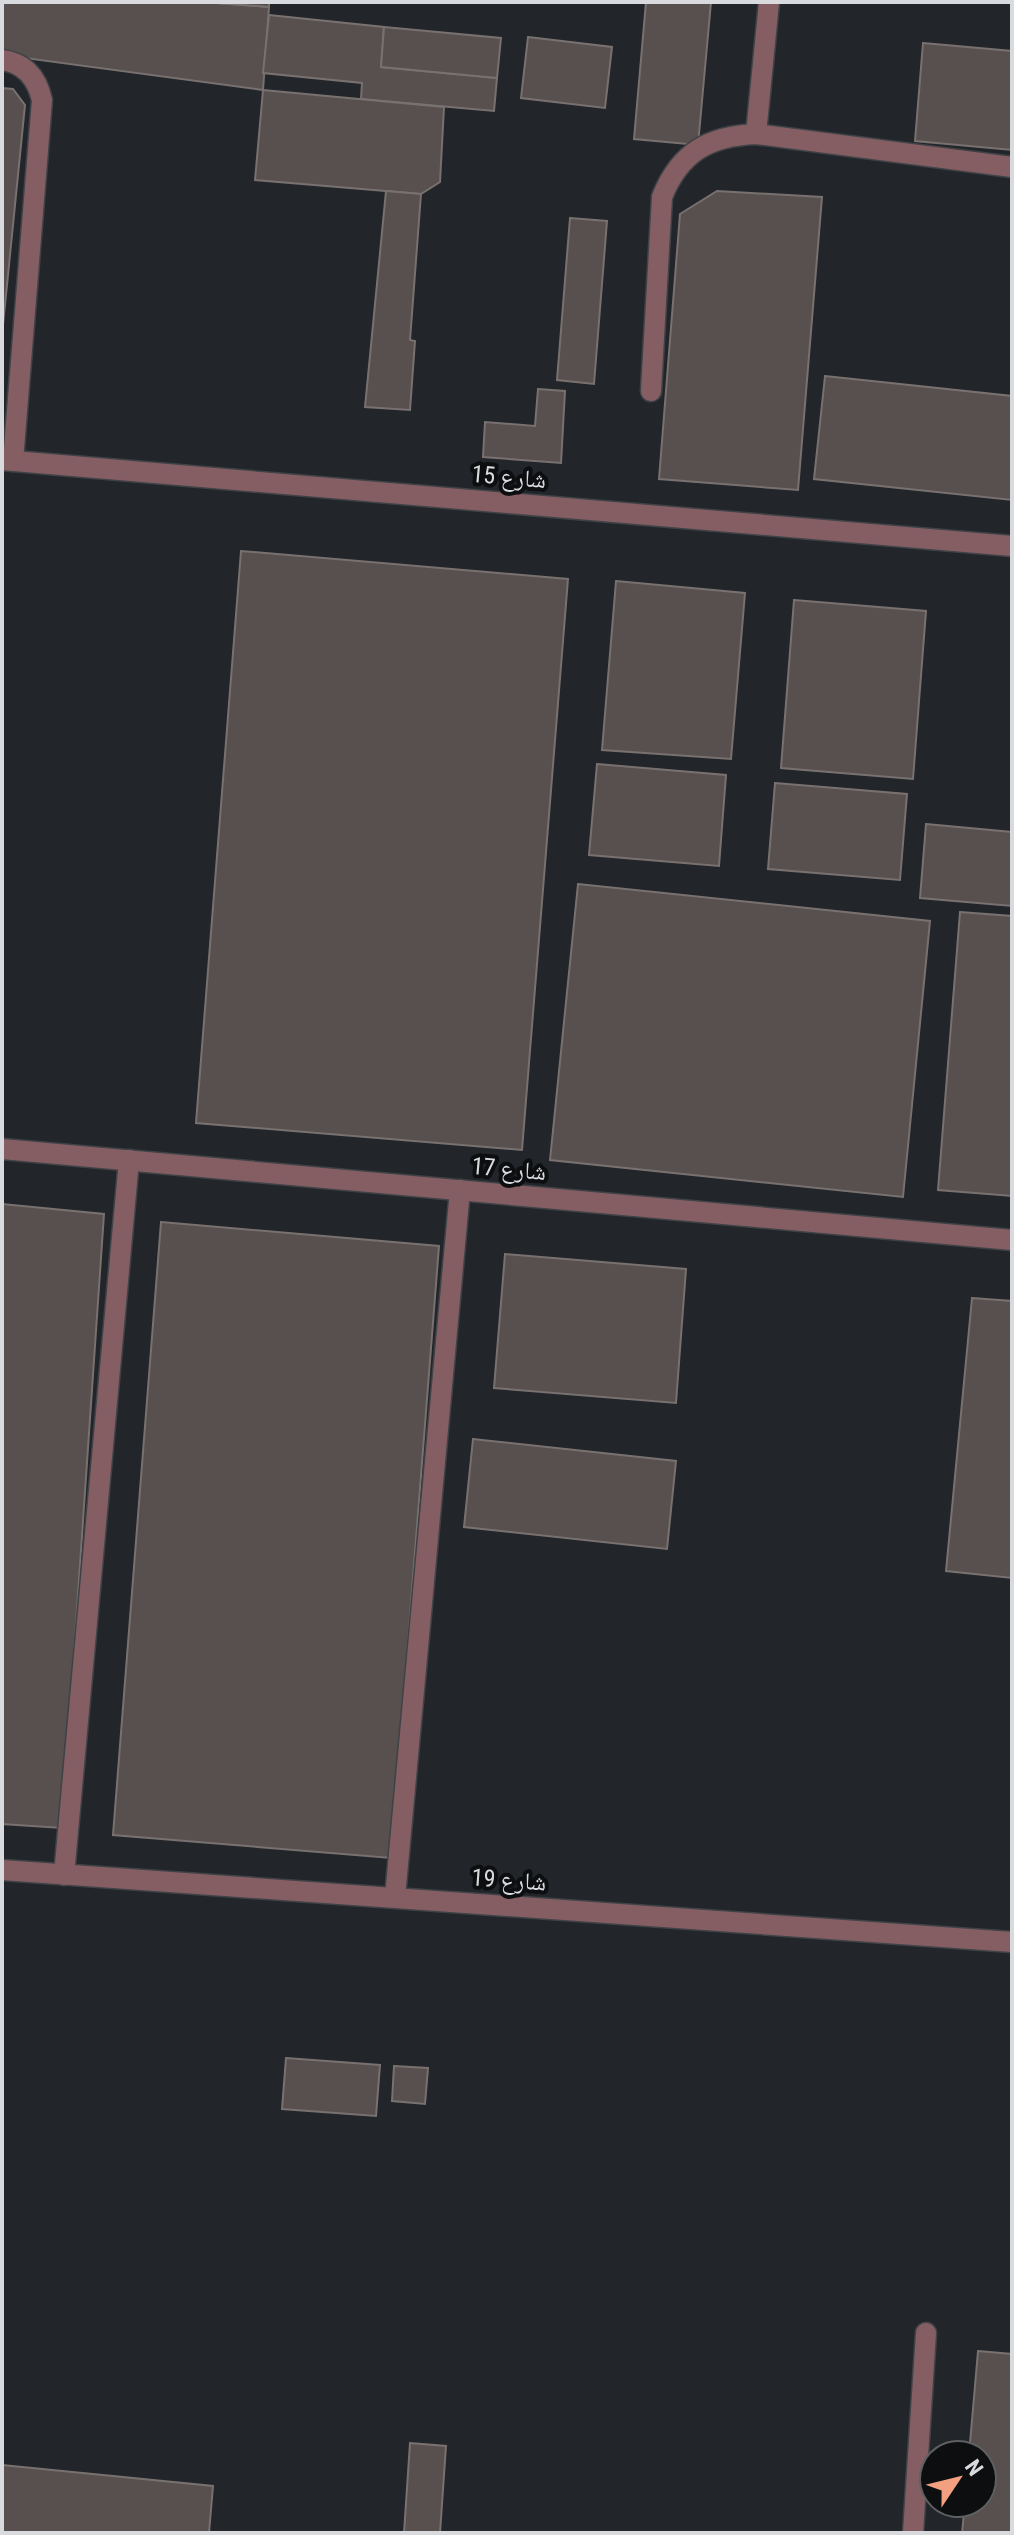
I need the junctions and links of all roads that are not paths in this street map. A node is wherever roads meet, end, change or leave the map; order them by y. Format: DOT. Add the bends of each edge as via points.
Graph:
graph roads {
  1 [pos="769,2"];
  2 [pos="2,60"];
  3 [pos="756,134"];
  4 [pos="1012,167"];
  5 [pos="651,391"];
  6 [pos="7,460"];
  7 [pos="1012,546"];
  8 [pos="2,1149"];
  9 [pos="129,1160"];
  10 [pos="460,1190"];
  11 [pos="1012,1240"];
  12 [pos="2,1870"];
  13 [pos="64,1875"];
  14 [pos="395,1897"];
  15 [pos="1012,1942"];
  16 [pos="926,2333"];
  17 [pos="913,2533"];
  1 -- 3 [label="lane"];
  2 -- 6 [label="lane" via="18,64 35,79 42,100"];
  3 -- 4 [label="lane"];
  3 -- 5 [label="lane" via="714,140 671,174 662,197"];
  6 -- 7 [label="lane, شارع 15"];
  8 -- 9 [label="lane, شارع 17"];
  9 -- 10 [label="lane, شارع 17"];
  9 -- 13 [label="lane"];
  10 -- 11 [label="lane, شارع 17"];
  10 -- 14 [label="lane"];
  12 -- 13 [label="lane, شارع 19"];
  13 -- 14 [label="lane, شارع 19"];
  14 -- 15 [label="lane, شارع 19"];
  16 -- 17 [label="lane"];
}
